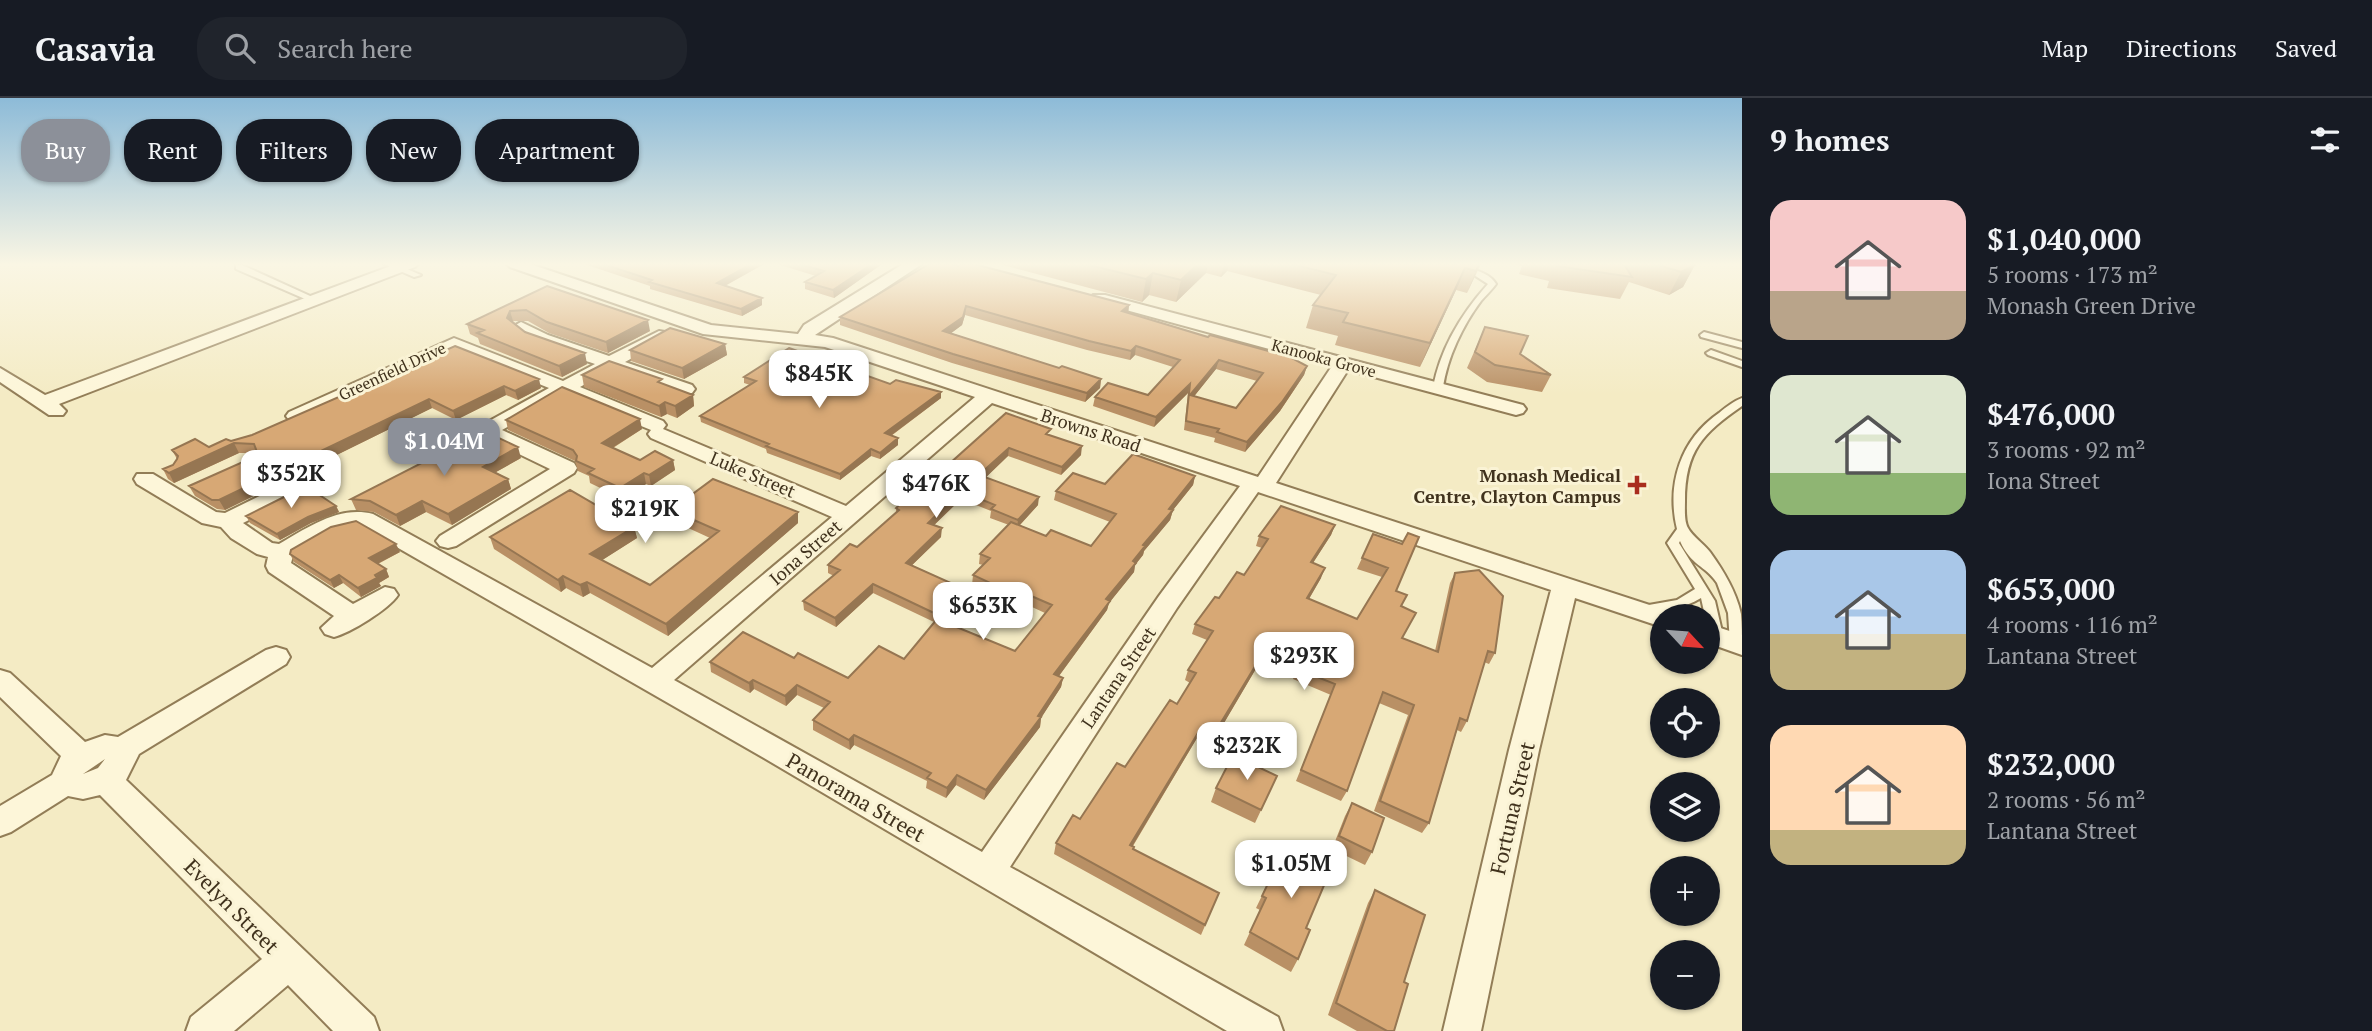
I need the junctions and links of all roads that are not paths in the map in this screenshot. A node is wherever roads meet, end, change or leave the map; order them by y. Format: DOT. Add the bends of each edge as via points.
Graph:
graph roads {
  1 [pos="297,308"];
  2 [pos="640,308"];
  3 [pos="843,308"];
  4 [pos="1133,308"];
  5 [pos="1474,308"];
  6 [pos="684,323"];
  7 [pos="521,327"];
  8 [pos="1704,335"];
  9 [pos="804,338"];
  10 [pos="1742,345"];
  11 [pos="1711,353"];
  12 [pos="608,363"];
  13 [pos="1343,363"];
  14 [pos="1742,364"];
  15 [pos="0,374"];
  16 [pos="562,388"];
  17 [pos="1438,388"];
  18 [pos="685,389"];
  19 [pos="988,396"];
  20 [pos="1742,401"];
  21 [pos="1516,409"];
  22 [pos="284,422"];
  23 [pos="657,430"];
  24 [pos="169,467"];
  25 [pos="304,483"];
  26 [pos="198,484"];
  27 [pos="1258,484"];
  28 [pos="173,495"];
  29 [pos="848,514"];
  30 [pos="228,521"];
  31 [pos="1682,530"];
  32 [pos="282,552"];
  33 [pos="448,553"];
  34 [pos="1565,586"];
  35 [pos="1703,590"];
  36 [pos="384,595"];
  37 [pos="1684,604"];
  38 [pos="1650,614"];
  39 [pos="1740,615"];
  40 [pos="1726,639"];
  41 [pos="276,657"];
  42 [pos="0,680"];
  43 [pos="654,682"];
  44 [pos="84,773"];
  45 [pos="0,822"];
  46 [pos="987,873"];
  47 [pos="288,962"];
  48 [pos="205,1031"];
  49 [pos="360,1031"];
  50 [pos="1264,1031"];
  51 [pos="1462,1031"];
  1 -- 15 [label="street" via="52,408"];
  2 -- 6 [label="street, Browns Road"];
  3 -- 9 [label="street"];
  4 -- 13 [label="street, Kanooka Grove"];
  5 -- 17 [label="lane" via="1439,373"];
  6 -- 9 [label="street, Browns Road" via="726,332"];
  6 -- 12 [label="street"];
  7 -- 12 [label="street"];
  8 -- 10 [label="lane"];
  9 -- 19 [label="street, Browns Road"];
  11 -- 14 [label="lane"];
  12 -- 16 [label="street"];
  12 -- 18 [label="street"];
  13 -- 17 [label="street, Kanooka Grove"];
  13 -- 27 [label="street, Lantana Street"];
  16 -- 22 [label="street, Greenfield Drive" via="454,343"];
  16 -- 23 [label="street, Greenfield Drive"];
  16 -- 33 [label="street" via="489,429 566,468"];
  17 -- 21 [label="street, Kanooka Grove"];
  19 -- 27 [label="street, Browns Road"];
  19 -- 29 [label="street, Iona Street"];
  20 -- 31 [label="lane" via="1714,420 1689,452 1679,492"];
  23 -- 29 [label="street, Luke Street"];
  24 -- 28 [label="street" via="136,483"];
  25 -- 30 [label="street"];
  26 -- 28 [label="street"];
  27 -- 34 [label="street, Browns Road"];
  27 -- 46 [label="street, Lantana Street" via="1168,603"];
  28 -- 30 [label="street" via="210,518"];
  29 -- 43 [label="street, Iona Street"];
  30 -- 32 [label="street" via="265,549"];
  31 -- 35 [label="lane" via="1673,543"];
  31 -- 39 [label="lane" via="1704,549"];
  32 -- 33 [label="street, Panorama Street" via="355,516"];
  32 -- 36 [label="street" via="278,566 343,622"];
  33 -- 43 [label="street, Panorama Street"];
  34 -- 38 [label="street, Browns Road"];
  34 -- 51 [label="street, Fortuna Street"];
  35 -- 37 [label="lane"];
  35 -- 40 [label="lane"];
  39 -- 40 [label="lane" via="1740,628"];
  41 -- 44 [label="street" via="122,750 123,764"];
  42 -- 44 [label="street, Evelyn Street"];
  43 -- 46 [label="street, Panorama Street"];
  44 -- 45 [label="street"];
  44 -- 47 [label="street, Evelyn Street"];
  46 -- 50 [label="street, Panorama Street"];
  47 -- 48 [label="street"];
  47 -- 49 [label="street, Evelyn Street"];
}
